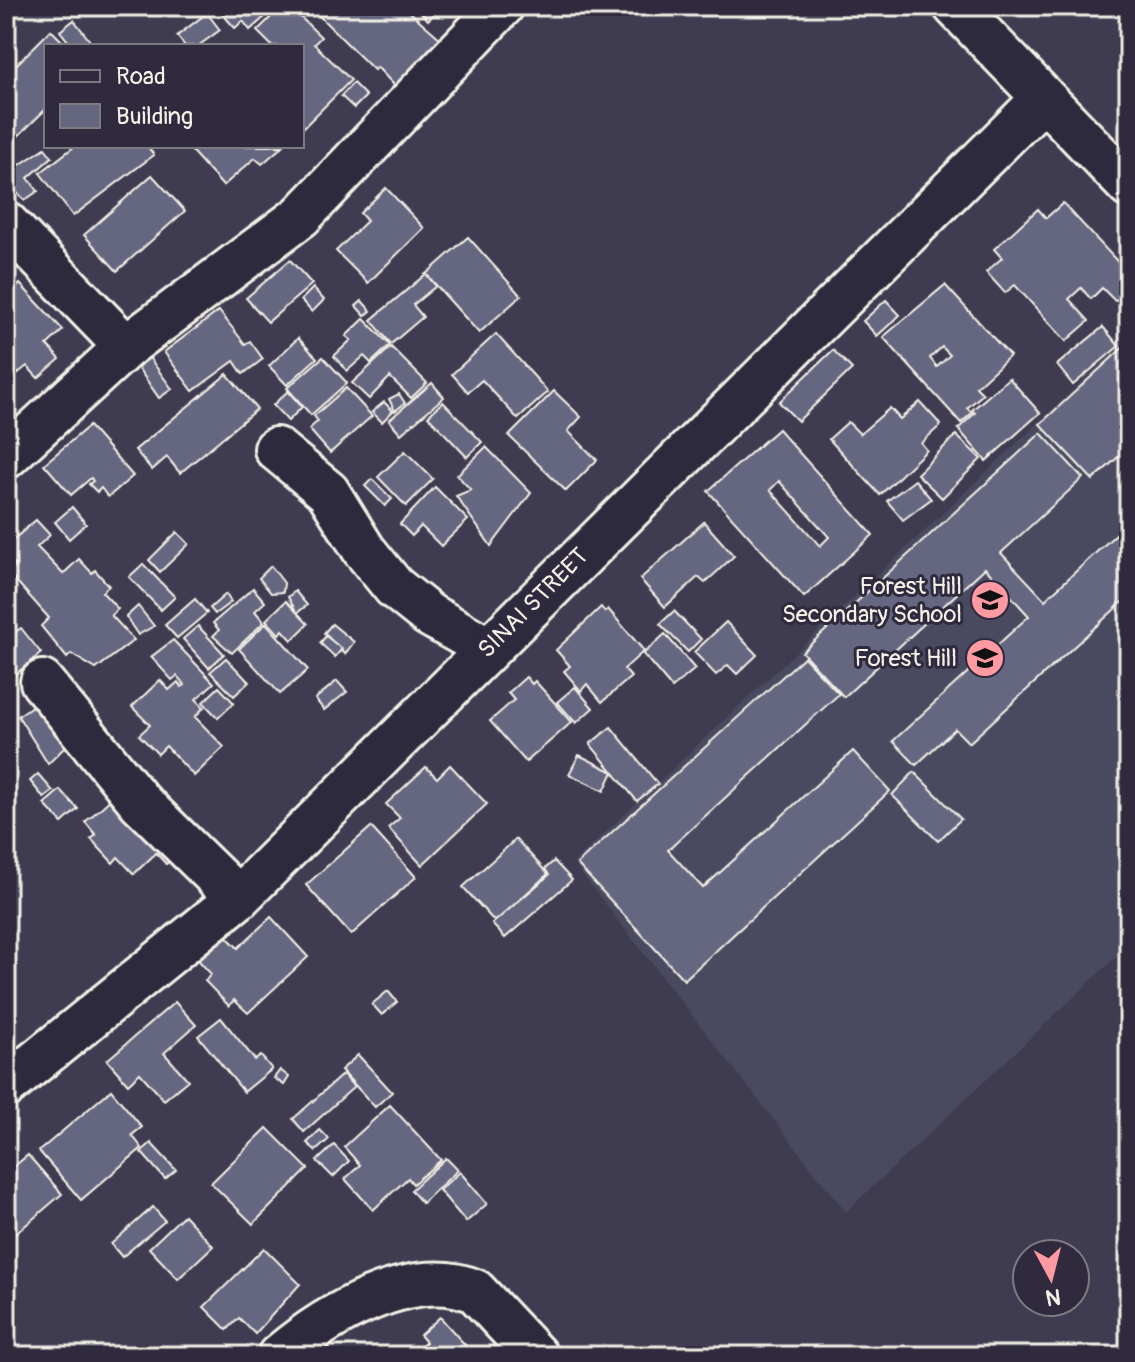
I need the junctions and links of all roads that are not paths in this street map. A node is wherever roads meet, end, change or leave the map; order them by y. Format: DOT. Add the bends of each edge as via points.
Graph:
graph roads {
  1 [pos="502,6"];
  2 [pos="955,6"];
  3 [pos="1042,100"];
  4 [pos="1129,186"];
  5 [pos="6,223"];
  6 [pos="126,347"];
  7 [pos="276,449"];
  8 [pos="6,457"];
  9 [pos="487,648"];
  10 [pos="42,682"];
  11 [pos="238,898"];
  12 [pos="6,1086"];
  13 [pos="279,1356"];
  14 [pos="536,1356"];
  1 -- 6 [label="street" via="301,216"];
  2 -- 3 [label="street"];
  3 -- 4 [label="street"];
  3 -- 9 [label="street, SINAI STREET"];
  5 -- 6 [label="street"];
  6 -- 8 [label="street"];
  7 -- 9 [label="street" via="328,492 394,587 429,615"];
  9 -- 11 [label="street, SINAI STREET"];
  10 -- 11 [label="street" via="140,802"];
  11 -- 12 [label="street, SINAI STREET"];
  13 -- 14 [label="street" via="305,1333 347,1309 414,1286 450,1283 475,1291"];
}
